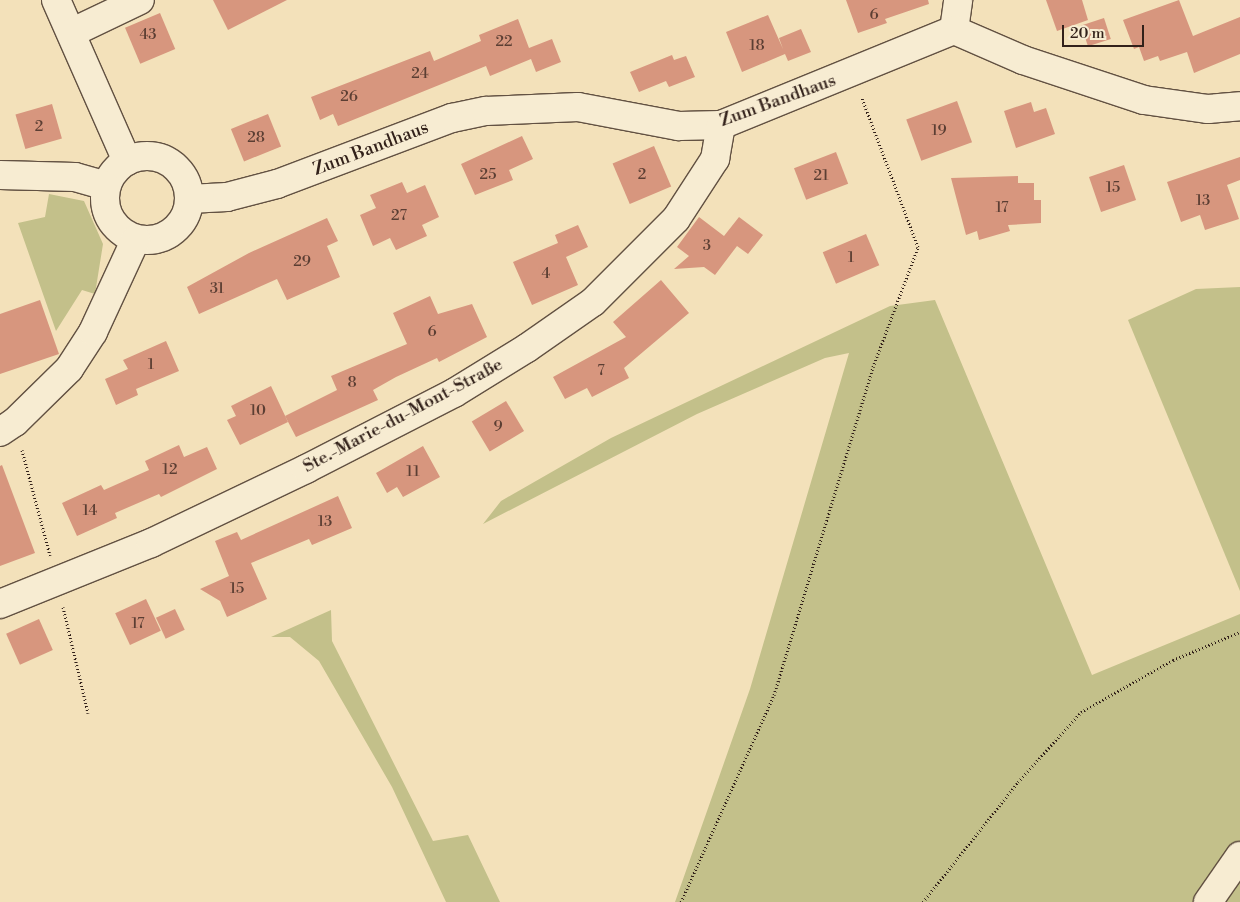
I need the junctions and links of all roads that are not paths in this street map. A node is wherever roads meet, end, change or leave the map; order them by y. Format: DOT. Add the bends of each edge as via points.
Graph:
graph roads {
  1 [pos="56,0"];
  2 [pos="140,0"];
  3 [pos="958,0"];
  4 [pos="954,30"];
  5 [pos="73,32"];
  6 [pos="1240,106"];
  7 [pos="721,125"];
  8 [pos="127,161"];
  9 [pos="0,175"];
  10 [pos="106,186"];
  11 [pos="189,198"];
  12 [pos="136,239"];
  13 [pos="0,432"];
  14 [pos="0,604"];
  15 [pos="1240,856"];
  16 [pos="1208,902"];
  1 -- 5 [label="street"];
  2 -- 5 [label="street"];
  3 -- 4 [label="street"];
  4 -- 6 [label="street" via="1023,60 1144,100 1208,109"];
  4 -- 7 [label="street, Zum Bandhaus" via="854,74"];
  5 -- 8 [label="street"];
  7 -- 11 [label="street, Zum Bandhaus" via="679,126 578,107 486,111 452,118 277,184 227,196"];
  7 -- 14 [label="street, Ste.-Marie-du-Mont-Straße" via="715,159 676,219 594,302 528,348 454,393 306,469 151,543"];
  8 -- 10 [label="street" via="111,176"];
  8 -- 11 [label="street" via="141,156 169,162 183,178"];
  9 -- 10 [label="street" via="74,177"];
  10 -- 12 [label="street" via="106,208 110,218 116,227"];
  11 -- 12 [label="street" via="187,211 172,232 148,240"];
  12 -- 13 [label="street" via="98,324 69,369 15,422"];
  15 -- 16 [label="street"];
}
